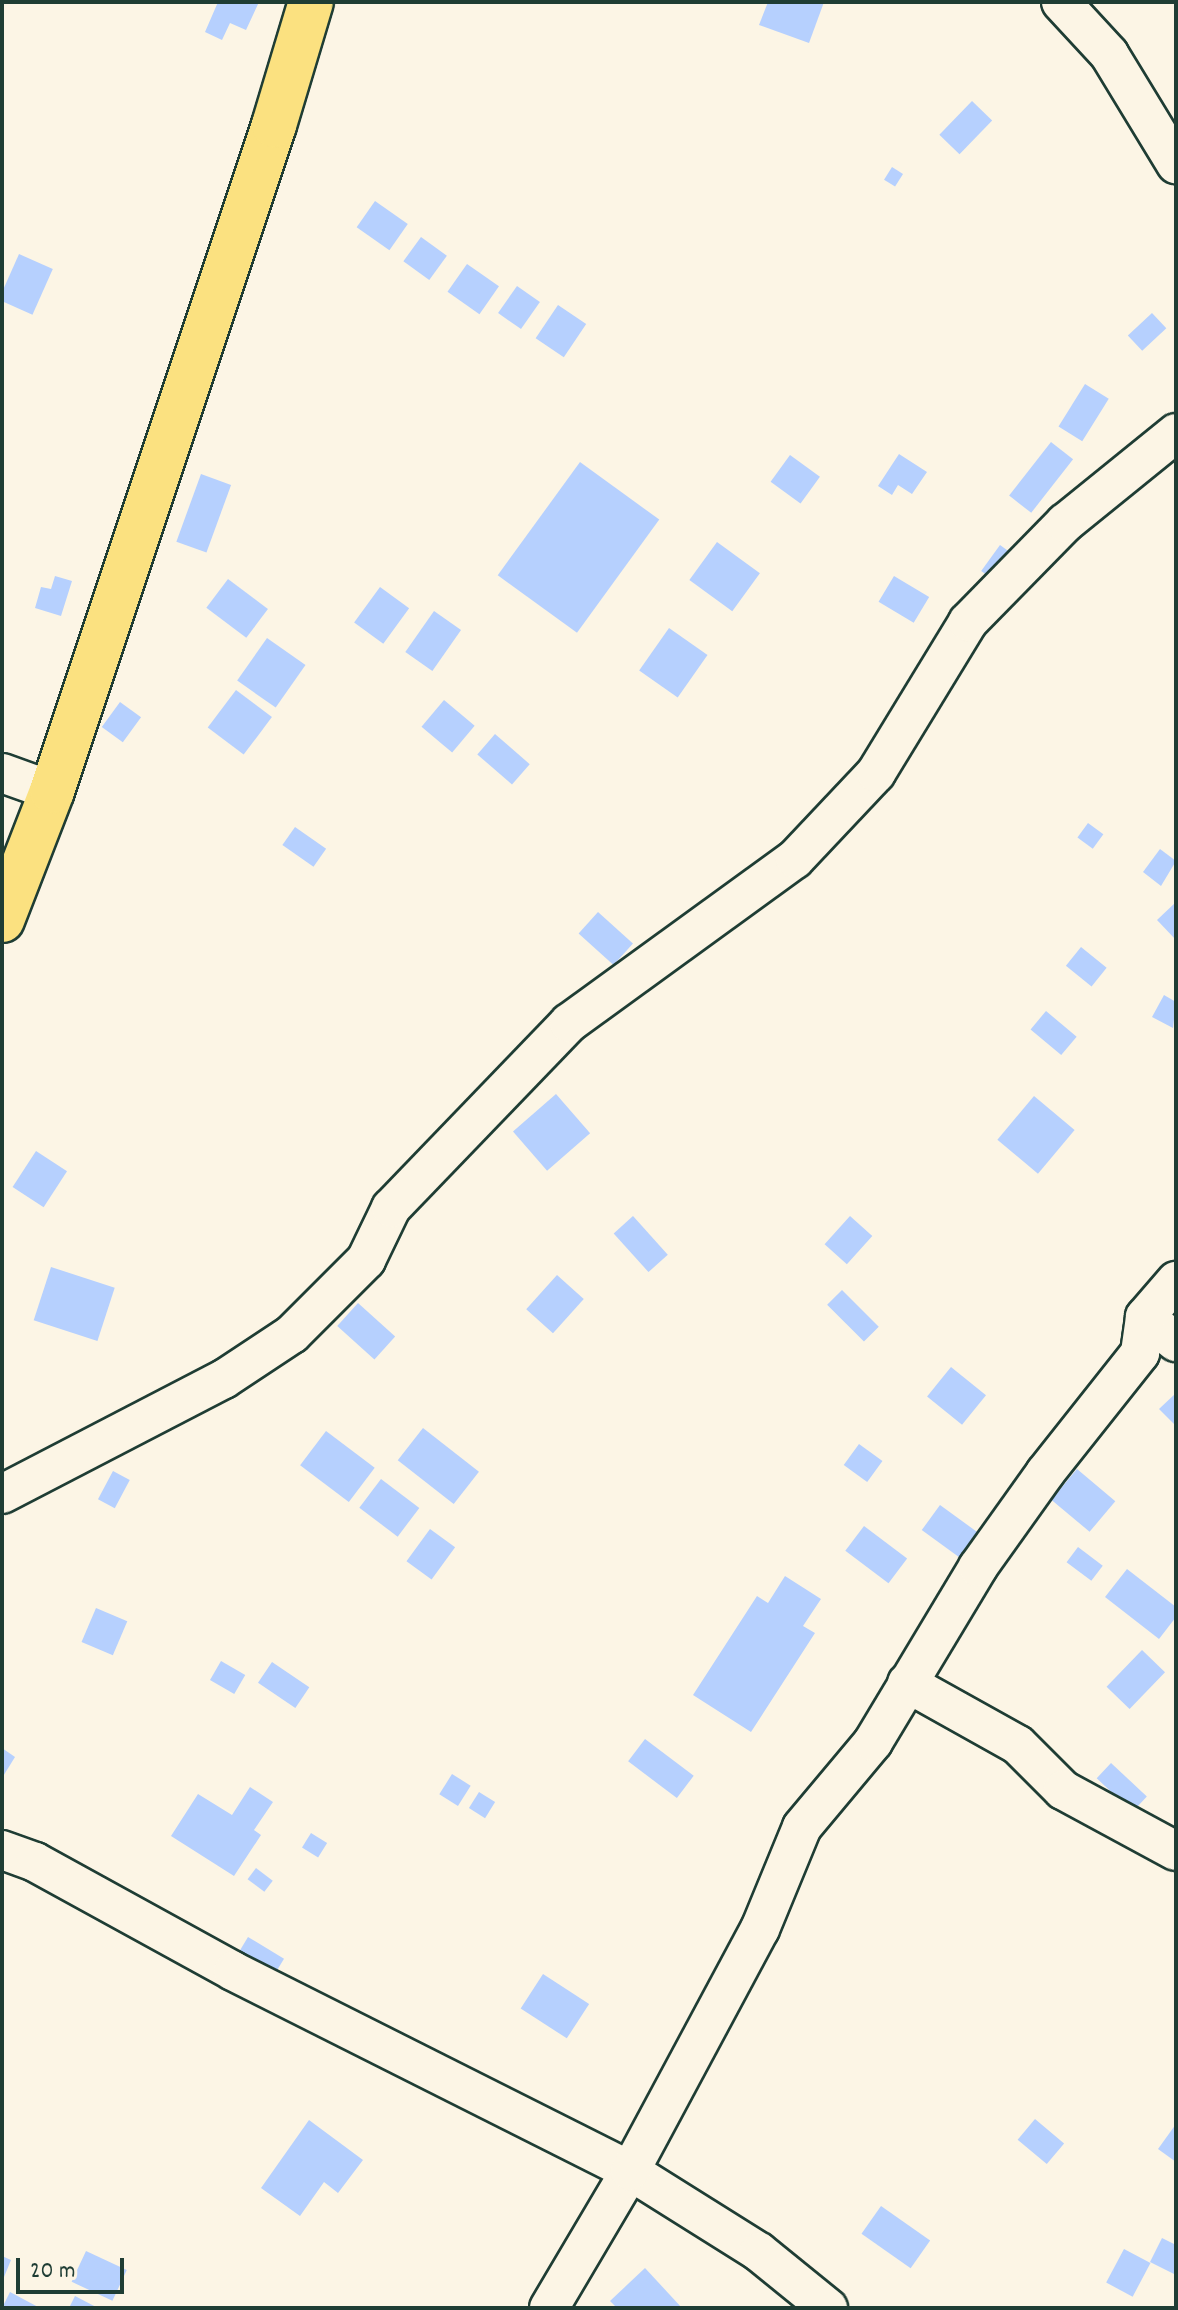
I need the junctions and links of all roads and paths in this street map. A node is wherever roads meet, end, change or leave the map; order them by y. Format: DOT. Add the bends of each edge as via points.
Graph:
graph roads {
  1 [pos="311,2"];
  2 [pos="1061,2"];
  3 [pos="1176,164"];
  4 [pos="1176,433"];
  5 [pos="2,773"];
  6 [pos="52,791"];
  7 [pos="2,920"];
  8 [pos="1176,1281"];
  9 [pos="1145,1317"];
  10 [pos="1176,1342"];
  11 [pos="2,1494"];
  12 [pos="907,1683"];
  13 [pos="2,1850"];
  14 [pos="1176,1851"];
  15 [pos="630,2171"];
  16 [pos="549,2308"];
  17 [pos="828,2308"];
  1 -- 6 [label="main road"];
  2 -- 3 [label="street" via="1109,54"];
  4 -- 11 [label="street" via="1065,523 968,622 876,773 795,859 569,1023 391,1208 366,1260 292,1334 224,1379"];
  5 -- 6 [label="street"];
  6 -- 7 [label="main road"];
  8 -- 9 [label="street"];
  9 -- 10 [label="street"];
  9 -- 12 [label="street" via="1140,1353 978,1567"];
  12 -- 14 [label="street" via="1018,1745 1063,1790"];
  12 -- 15 [label="street" via="873,1742 802,1827 760,1929"];
  13 -- 15 [label="street" via="35,1862 233,1971"];
  15 -- 16 [label="street"];
  15 -- 17 [label="street" via="759,2252"];
}
